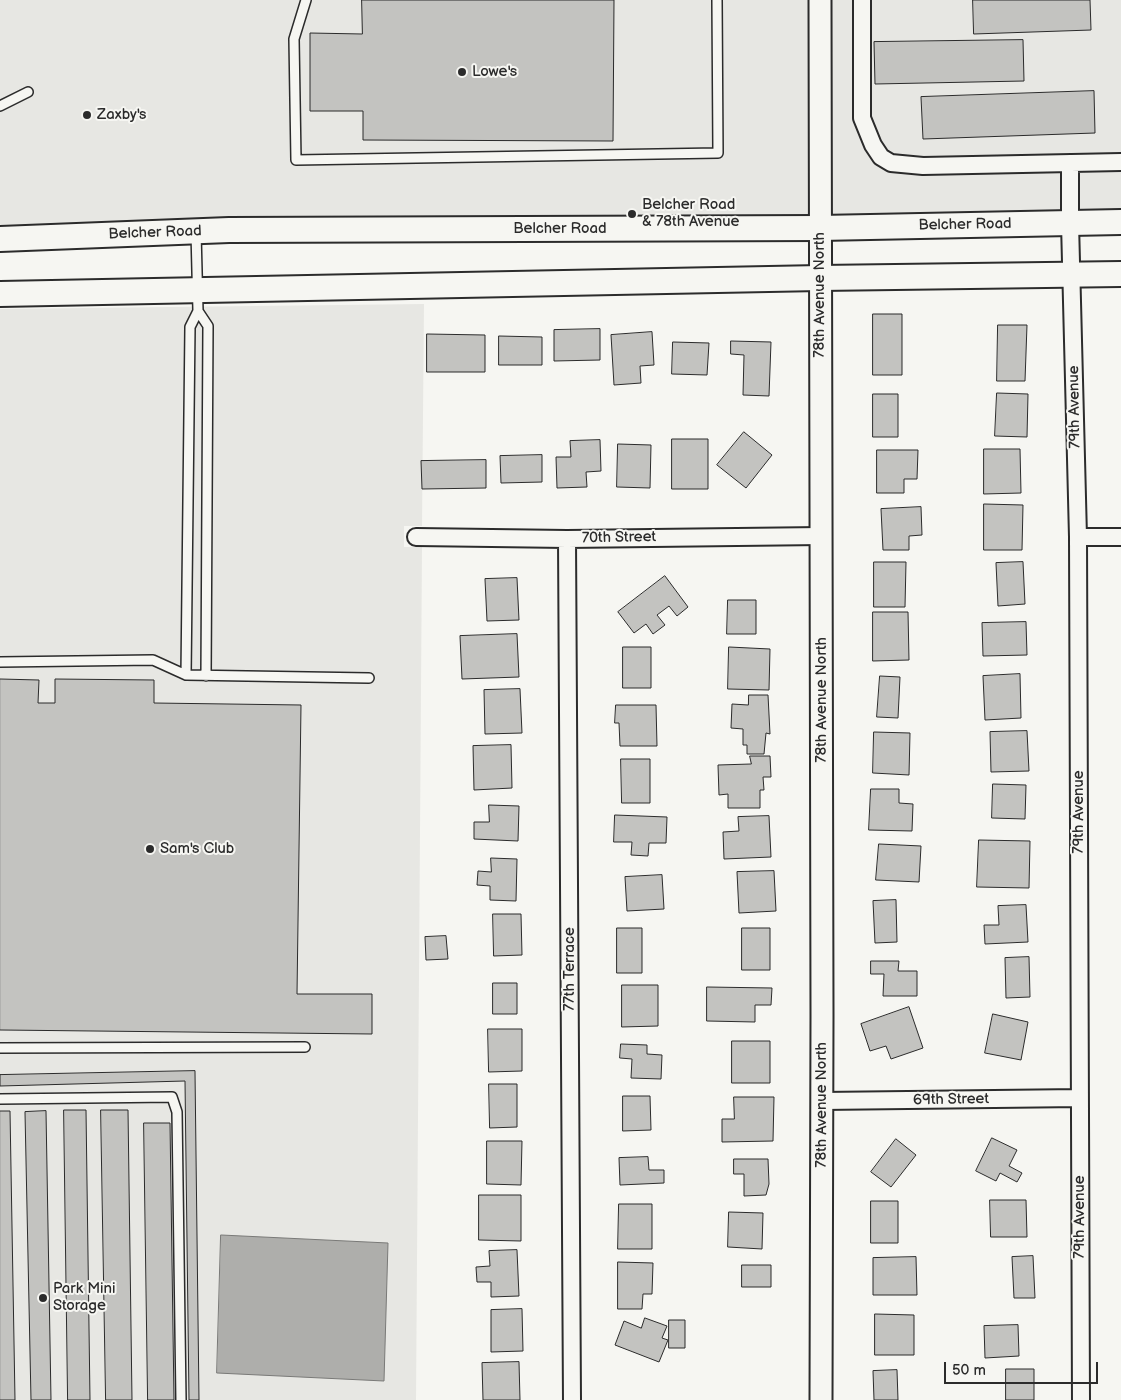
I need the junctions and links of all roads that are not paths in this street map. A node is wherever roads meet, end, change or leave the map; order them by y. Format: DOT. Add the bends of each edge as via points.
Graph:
graph roads {
  1 [pos="306,0"];
  2 [pos="717,0"];
  3 [pos="820,0"];
  4 [pos="862,0"];
  5 [pos="28,92"];
  6 [pos="0,106"];
  7 [pos="1121,162"];
  8 [pos="1070,163"];
  9 [pos="1121,222"];
  10 [pos="1070,223"];
  11 [pos="820,228"];
  12 [pos="196,231"];
  13 [pos="0,239"];
  14 [pos="1121,274"];
  15 [pos="1071,275"];
  16 [pos="820,278"];
  17 [pos="0,294"];
  18 [pos="198,301"];
  19 [pos="822,536"];
  20 [pos="416,537"];
  21 [pos="1078,537"];
  22 [pos="1121,537"];
  23 [pos="568,539"];
  24 [pos="0,662"];
  25 [pos="186,675"];
  26 [pos="206,676"];
  27 [pos="369,678"];
  28 [pos="305,1047"];
  29 [pos="0,1048"];
  30 [pos="1080,1098"];
  31 [pos="0,1099"];
  32 [pos="822,1101"];
  33 [pos="181,1400"];
  34 [pos="572,1400"];
  35 [pos="821,1400"];
  36 [pos="1081,1400"];
  1 -- 2 [label="lane" via="294,39 296,160 718,154"];
  3 -- 11 [label="street, 78th Avenue North"];
  4 -- 8 [label="street" via="862,118 881,157 892,163 923,166"];
  5 -- 6 [label="lane"];
  7 -- 8 [label="street"];
  8 -- 10 [label="street, 79th Avenue"];
  9 -- 10 [label="main road, Belcher Road"];
  10 -- 11 [label="main road, Belcher Road"];
  10 -- 15 [label="street, 79th Avenue"];
  11 -- 12 [label="main road, Belcher Road"];
  11 -- 16 [label="street, 78th Avenue North"];
  12 -- 13 [label="main road, Belcher Road"];
  12 -- 18 [label="lane"];
  14 -- 15 [label="main road"];
  15 -- 16 [label="main road"];
  15 -- 21 [label="street, 79th Avenue"];
  16 -- 18 [label="main road"];
  16 -- 19 [label="street, 78th Avenue North"];
  17 -- 18 [label="main road"];
  18 -- 25 [label="lane" via="190,327"];
  18 -- 26 [label="lane" via="208,326"];
  19 -- 23 [label="street, 70th Street"];
  19 -- 32 [label="street, 78th Avenue North"];
  20 -- 23 [label="street, 70th Street"];
  21 -- 22 [label="street"];
  21 -- 30 [label="street, 79th Avenue"];
  23 -- 34 [label="street, 77th Terrace"];
  24 -- 25 [label="lane" via="153,660"];
  25 -- 26 [label="lane"];
  26 -- 27 [label="lane"];
  28 -- 29 [label="lane"];
  30 -- 32 [label="street, 69th Street"];
  30 -- 36 [label="street, 79th Avenue"];
  31 -- 33 [label="lane" via="172,1097 177,1112"];
  32 -- 35 [label="street, 78th Avenue North"];
}
